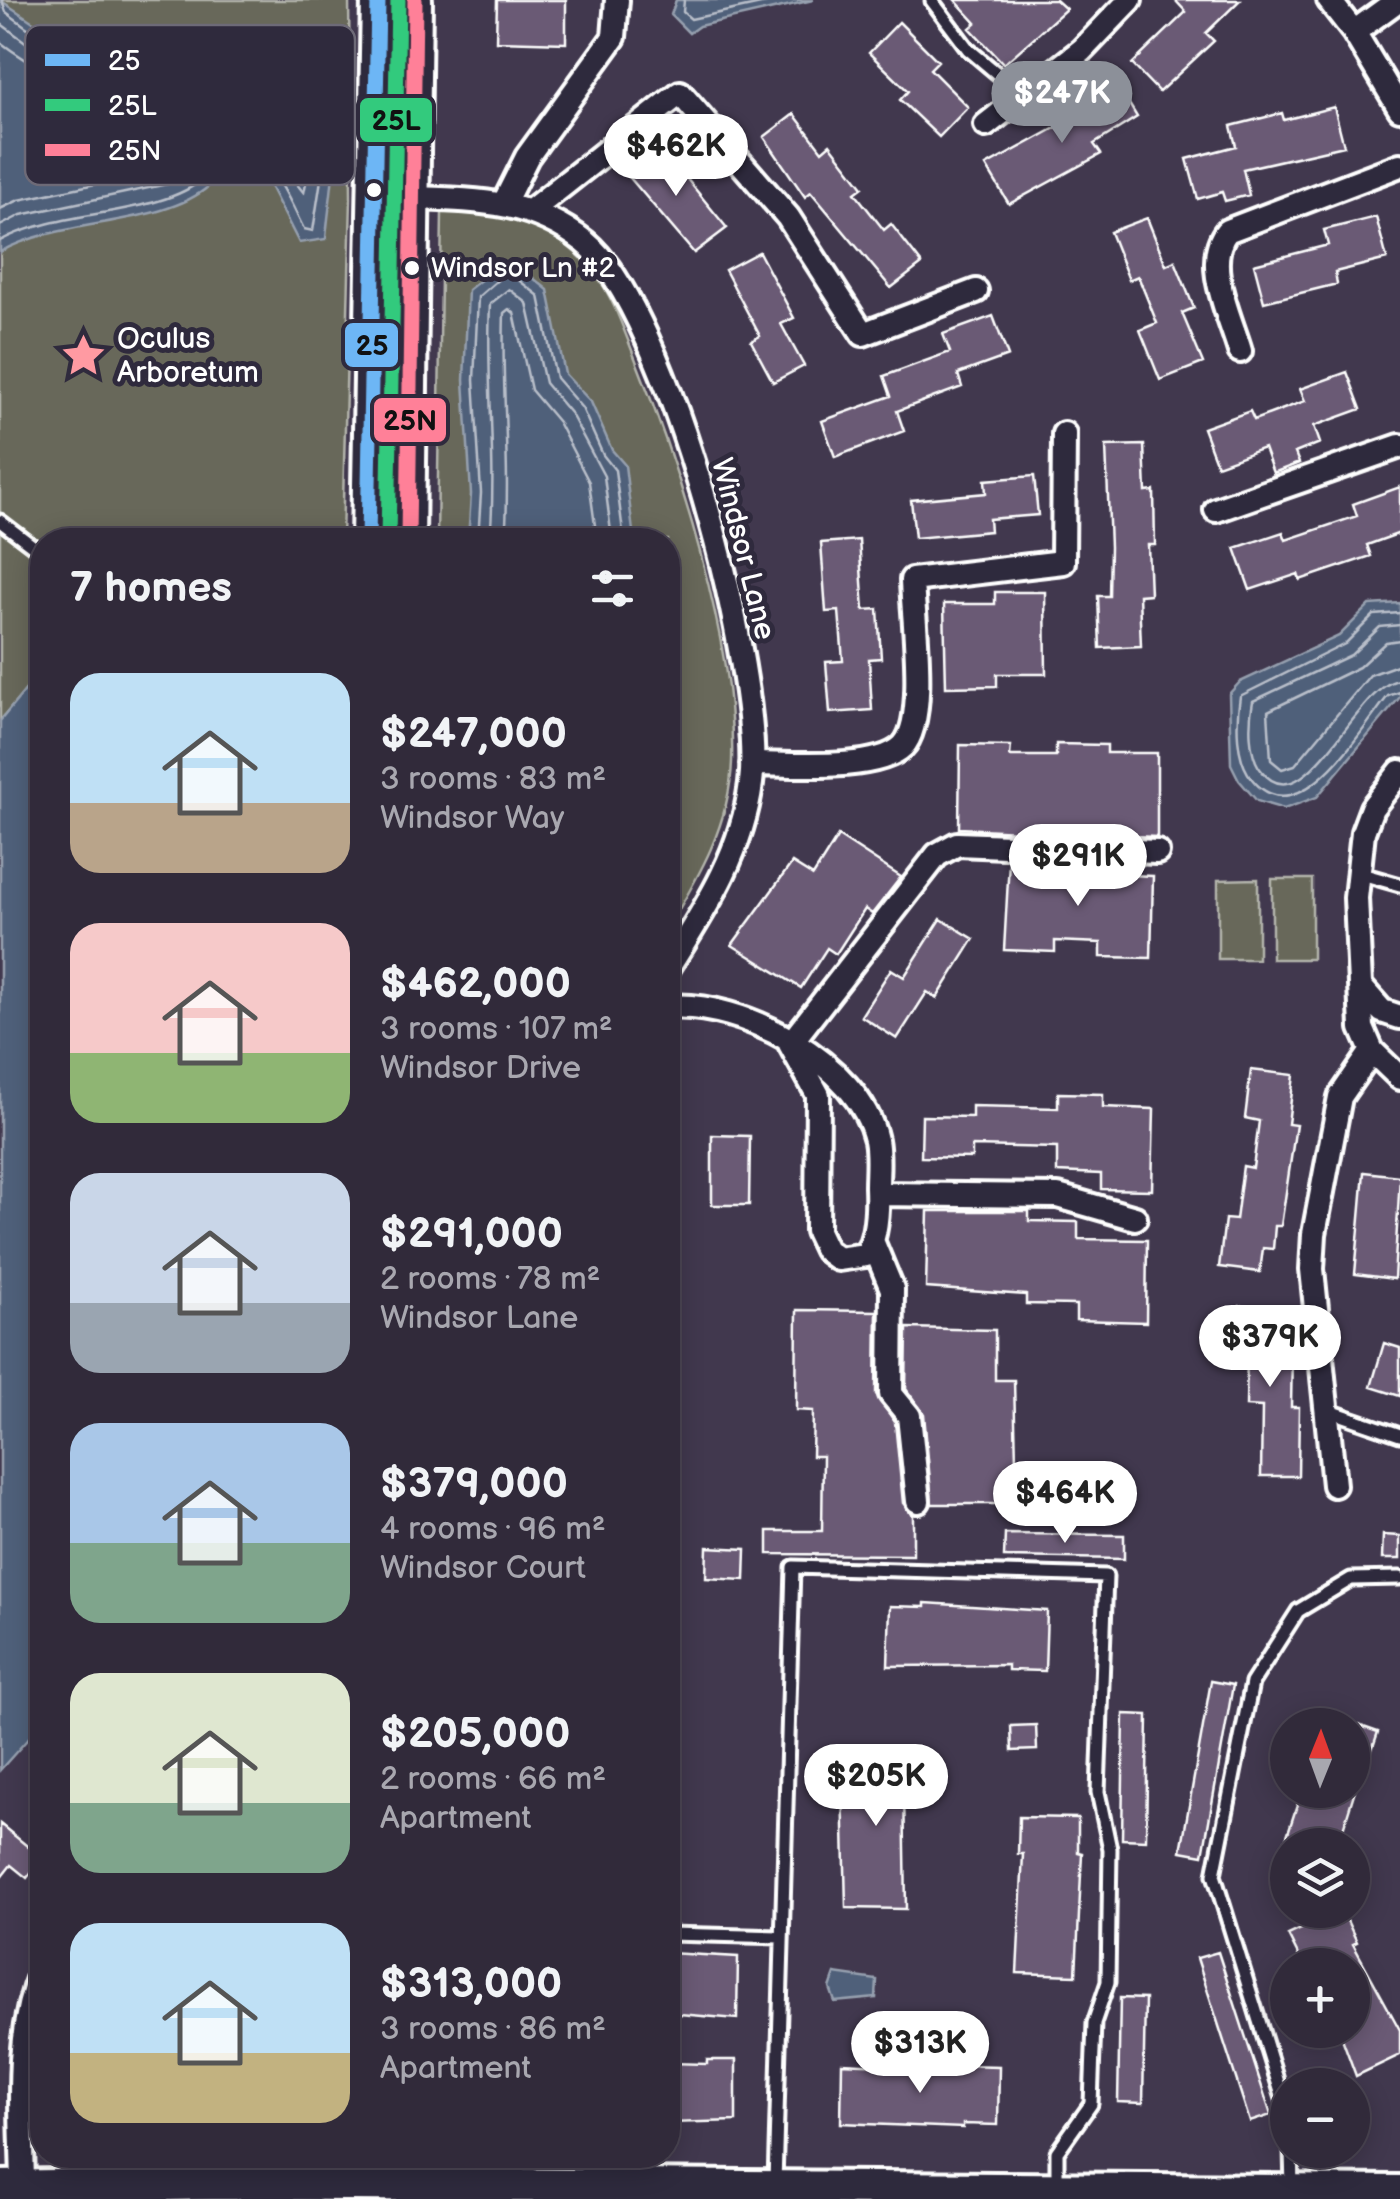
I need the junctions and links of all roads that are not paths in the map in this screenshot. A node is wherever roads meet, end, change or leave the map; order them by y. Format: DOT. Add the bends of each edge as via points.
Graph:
graph roads {
  1 [pos="378,0"];
  2 [pos="415,0"];
  3 [pos="617,0"];
  4 [pos="1130,0"];
  5 [pos="1328,0"];
  6 [pos="1398,0"];
  7 [pos="932,1"];
  8 [pos="1354,32"];
  9 [pos="1025,97"];
  10 [pos="1400,109"];
  11 [pos="986,125"];
  12 [pos="1400,165"];
  13 [pos="413,198"];
  14 [pos="504,203"];
  15 [pos="533,210"];
  16 [pos="976,291"];
  17 [pos="1240,351"];
  18 [pos="1064,434"];
  19 [pos="1400,446"];
  20 [pos="1216,510"];
  21 [pos="0,520"];
  22 [pos="368,528"];
  23 [pos="408,528"];
  24 [pos="30,544"];
  25 [pos="752,764"];
  26 [pos="1400,772"];
  27 [pos="1157,852"];
  28 [pos="1358,873"];
  29 [pos="1400,884"];
  30 [pos="680,948"];
  31 [pos="1361,987"];
  32 [pos="680,1007"];
  33 [pos="1400,1016"];
  34 [pos="790,1044"];
  35 [pos="1372,1051"];
  36 [pos="1400,1078"];
  37 [pos="878,1194"];
  38 [pos="1134,1218"];
  39 [pos="874,1243"];
  40 [pos="1328,1410"];
  41 [pos="1400,1435"];
  42 [pos="1334,1485"];
  43 [pos="918,1501"];
  44 [pos="1400,1578"];
  45 [pos="680,1934"];
  46 [pos="780,1938"];
  47 [pos="30,2008"];
  48 [pos="1274,2068"];
  49 [pos="1291,2168"];
  50 [pos="446,2170"];
  51 [pos="586,2171"];
  52 [pos="343,2179"];
  53 [pos="386,2180"];
  54 [pos="12,2186"];
  55 [pos="214,2188"];
  56 [pos="775,2188"];
  57 [pos="1292,2191"];
  58 [pos="507,2192"];
  59 [pos="1400,2192"];
  60 [pos="716,2193"];
  61 [pos="1058,2194"];
  62 [pos="260,2199"];
  1 -- 22 [label="street"];
  2 -- 13 [label="street"];
  3 -- 14 [label="street" via="614,38 527,157"];
  4 -- 9 [label="street"];
  5 -- 8 [label="street"];
  6 -- 8 [label="street"];
  7 -- 9 [label="lane" via="968,49"];
  8 -- 10 [label="street"];
  9 -- 11 [label="street"];
  12 -- 17 [label="street" via="1227,232 1216,267"];
  13 -- 14 [label="street, Windsor Lane"];
  13 -- 23 [label="street"];
  14 -- 15 [label="street, Windsor Lane"];
  15 -- 16 [label="street" via="680,93 788,217 864,334"];
  15 -- 25 [label="street, Windsor Lane" via="586,243 634,308 682,436 726,585 750,706"];
  18 -- 25 [label="street" via="1063,562 912,580 916,723 902,746 841,763"];
  19 -- 20 [label="street"];
  21 -- 24 [label="lane"];
  25 -- 30 [label="street, Windsor Lane" via="731,861"];
  26 -- 28 [label="street" via="1372,808"];
  27 -- 34 [label="street" via="958,844 937,854"];
  28 -- 29 [label="lane"];
  28 -- 31 [label="street"];
  31 -- 33 [label="street" via="1382,1012"];
  31 -- 35 [label="street" via="1362,1028"];
  32 -- 34 [label="street" via="745,1016"];
  34 -- 37 [label="street" via="839,1077 866,1114 876,1140"];
  34 -- 39 [label="street" via="818,1095 817,1231 838,1259 866,1255"];
  35 -- 36 [label="street"];
  35 -- 40 [label="street" via="1340,1096 1314,1234"];
  37 -- 38 [label="street" via="1058,1196"];
  37 -- 39 [label="street"];
  39 -- 43 [label="street" via="892,1289 891,1394 909,1416"];
  40 -- 41 [label="lane"];
  40 -- 42 [label="street"];
  44 -- 48 [label="lane" via="1350,1579 1298,1612 1252,1682 1214,1875"];
  45 -- 46 [label="lane"];
  46 -- 56 [label="lane"];
  46 -- 61 [label="lane" via="793,1567 1106,1576 1098,1792 1110,1849 1108,1982 1094,2023 1091,2104 1057,2152"];
  47 -- 54 [label="street"];
  49 -- 57 [label="lane"];
  50 -- 53 [label="street"];
  50 -- 58 [label="street"];
  51 -- 58 [label="street"];
  51 -- 60 [label="street"];
  52 -- 53 [label="street"];
  52 -- 55 [label="street"];
  54 -- 55 [label="street"];
  55 -- 62 [label="street"];
  56 -- 60 [label="street"];
  56 -- 61 [label="street"];
  57 -- 59 [label="street"];
  57 -- 61 [label="street"];
}
